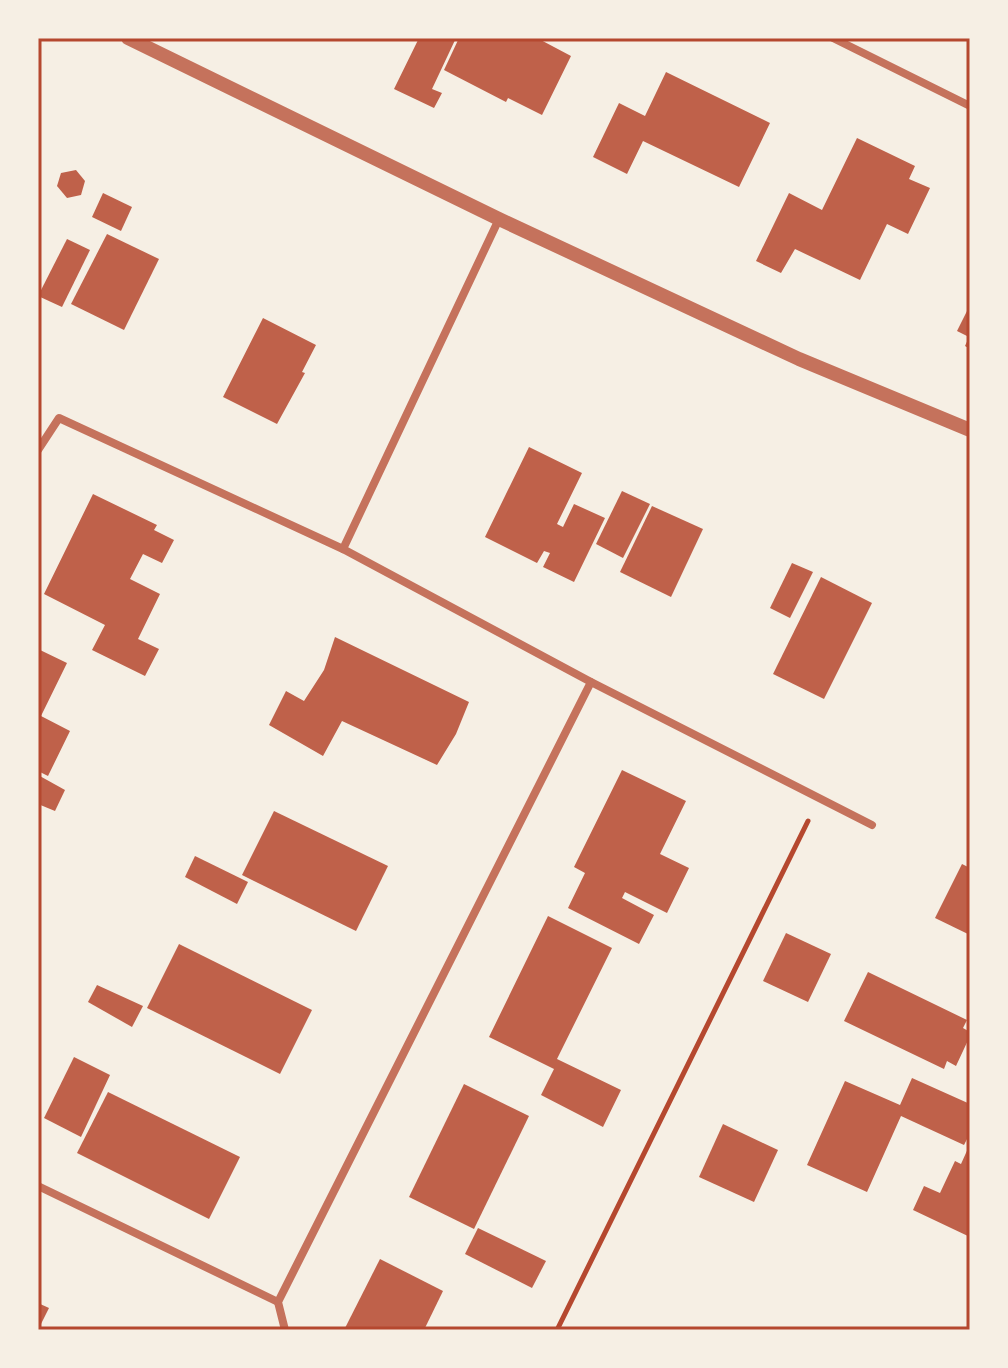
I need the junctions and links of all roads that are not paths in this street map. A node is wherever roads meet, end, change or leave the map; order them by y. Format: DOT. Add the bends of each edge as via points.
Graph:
graph roads {
  1 [pos="128,38"];
  2 [pos="833,38"];
  3 [pos="970,106"];
  4 [pos="499,219"];
  5 [pos="970,430"];
  6 [pos="38,450"];
  7 [pos="343,549"];
  8 [pos="591,682"];
  9 [pos="872,825"];
  10 [pos="38,1186"];
  11 [pos="278,1302"];
  12 [pos="285,1330"];
  1 -- 4 [label="street"];
  2 -- 3 [label="street"];
  4 -- 5 [label="street" via="799,359"];
  4 -- 7 [label="street"];
  6 -- 7 [label="street" via="59,418"];
  7 -- 8 [label="street"];
  8 -- 9 [label="street"];
  8 -- 11 [label="street"];
  10 -- 11 [label="street"];
  11 -- 12 [label="street"];
}
